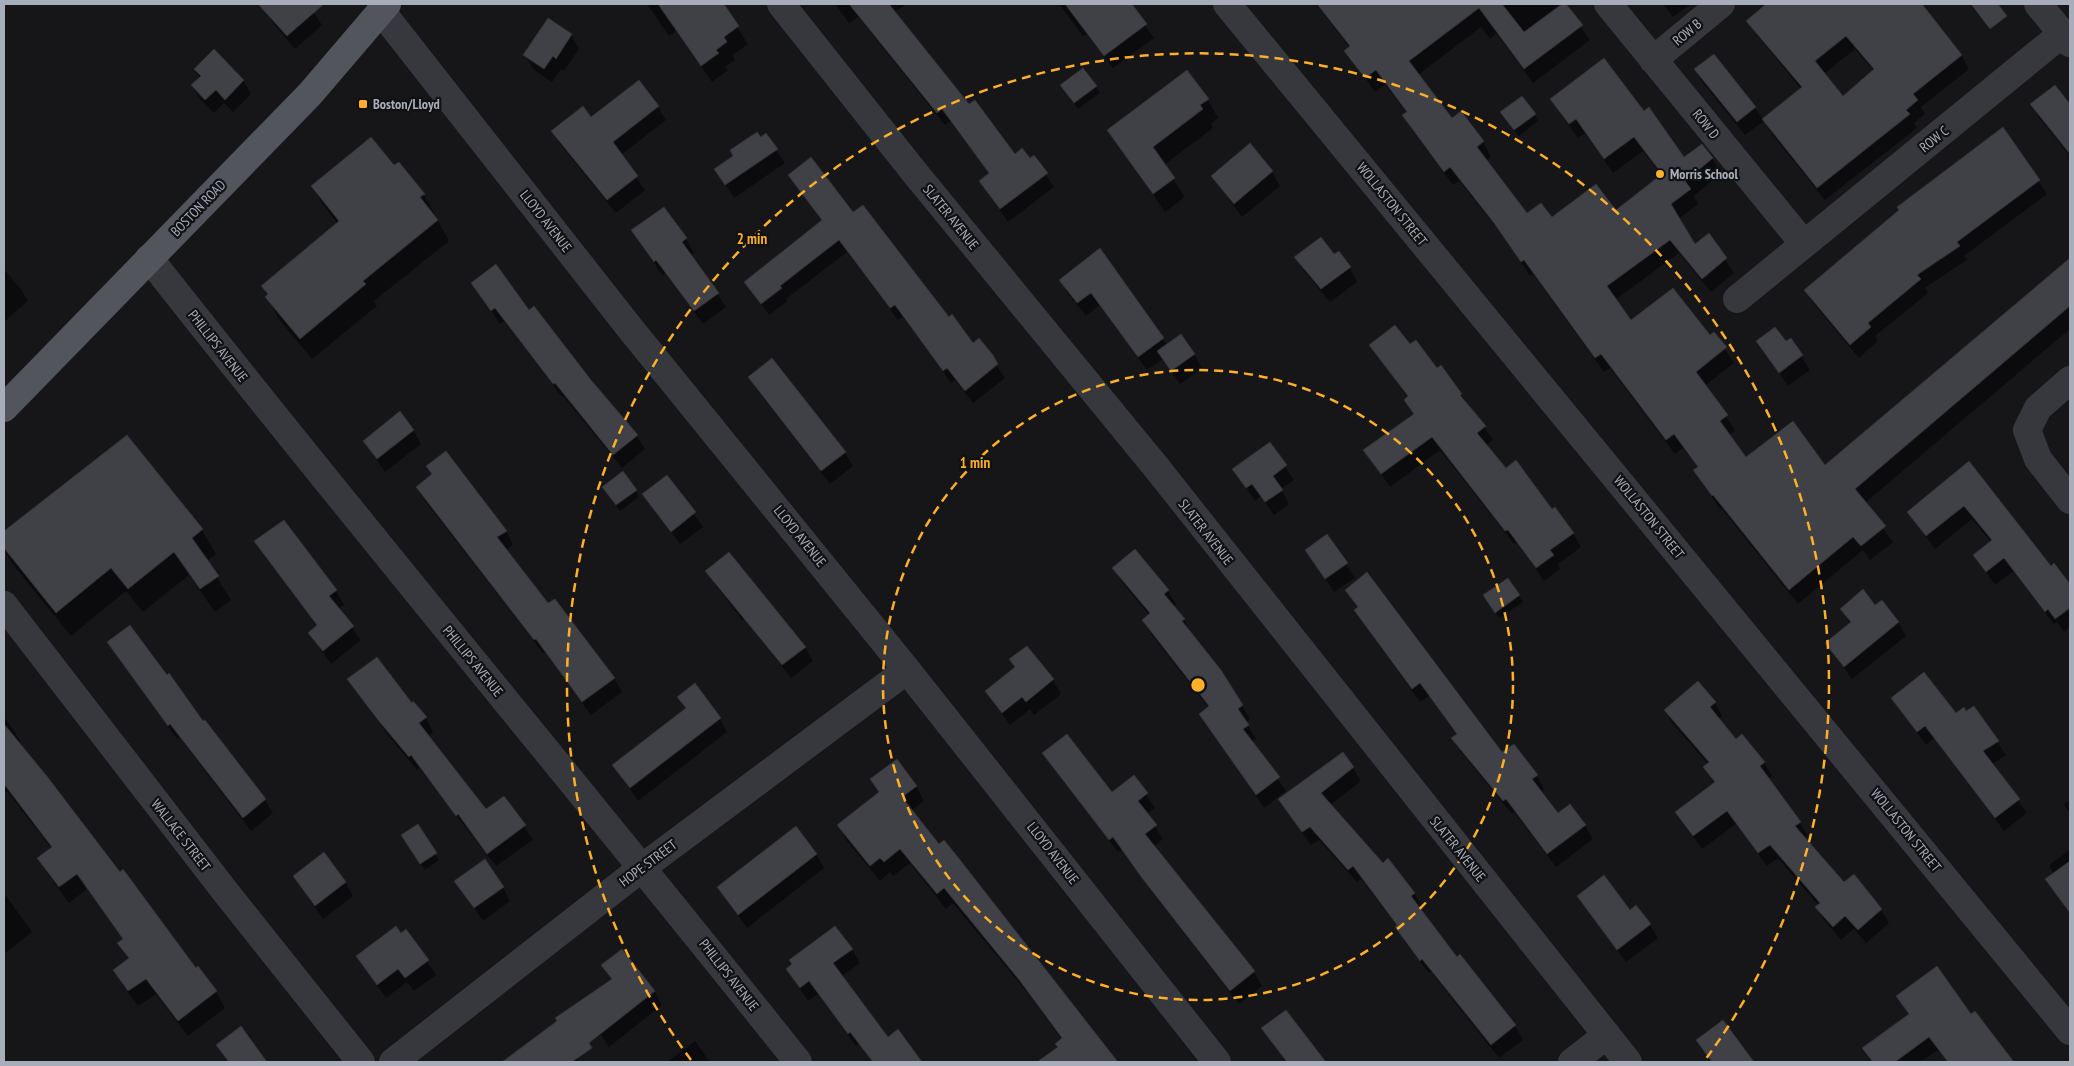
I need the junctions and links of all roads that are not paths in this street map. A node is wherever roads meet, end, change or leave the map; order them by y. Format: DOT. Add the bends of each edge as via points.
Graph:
graph roads {
  1 [pos="781,4"];
  2 [pos="1227,4"];
  3 [pos="1608,4"];
  4 [pos="1720,4"];
  5 [pos="2038,4"];
  6 [pos="384,7"];
  7 [pos="2067,38"];
  8 [pos="1653,60"];
  9 [pos="1804,244"];
  10 [pos="149,258"];
  11 [pos="1737,299"];
  12 [pos="2070,380"];
  13 [pos="4,408"];
  14 [pos="2070,500"];
  15 [pos="4,605"];
  16 [pos="907,670"];
  17 [pos="643,867"];
  18 [pos="2070,1031"];
  19 [pos="1607,1036"];
  20 [pos="361,1062"];
  21 [pos="393,1062"];
  22 [pos="798,1062"];
  23 [pos="1217,1062"];
  24 [pos="1572,1062"];
  25 [pos="1628,1062"];
  1 -- 19 [label="street, SLATER AVENUE" via="1156,467"];
  2 -- 18 [label="street, WOLLASTON STREET"];
  3 -- 8 [label="street, ROW D"];
  4 -- 8 [label="street, ROW B"];
  5 -- 7 [label="street"];
  6 -- 10 [label="main road, BOSTON ROAD" via="310,94"];
  6 -- 16 [label="street, LLOYD AVENUE" via="629,326"];
  7 -- 9 [label="street, ROW C"];
  8 -- 9 [label="street, ROW D"];
  9 -- 11 [label="street, ROW C"];
  10 -- 13 [label="main road, BOSTON ROAD"];
  10 -- 17 [label="street, PHILLIPS AVENUE" via="303,453"];
  12 -- 14 [label="street" via="2038,408 2027,430 2038,459"];
  15 -- 20 [label="street, WALLACE STREET"];
  16 -- 17 [label="street, HOPE STREET"];
  16 -- 23 [label="street, LLOYD AVENUE"];
  17 -- 21 [label="street, HOPE STREET"];
  17 -- 22 [label="street, PHILLIPS AVENUE"];
  19 -- 24 [label="street"];
  19 -- 25 [label="street, SLATER AVENUE"];
}
